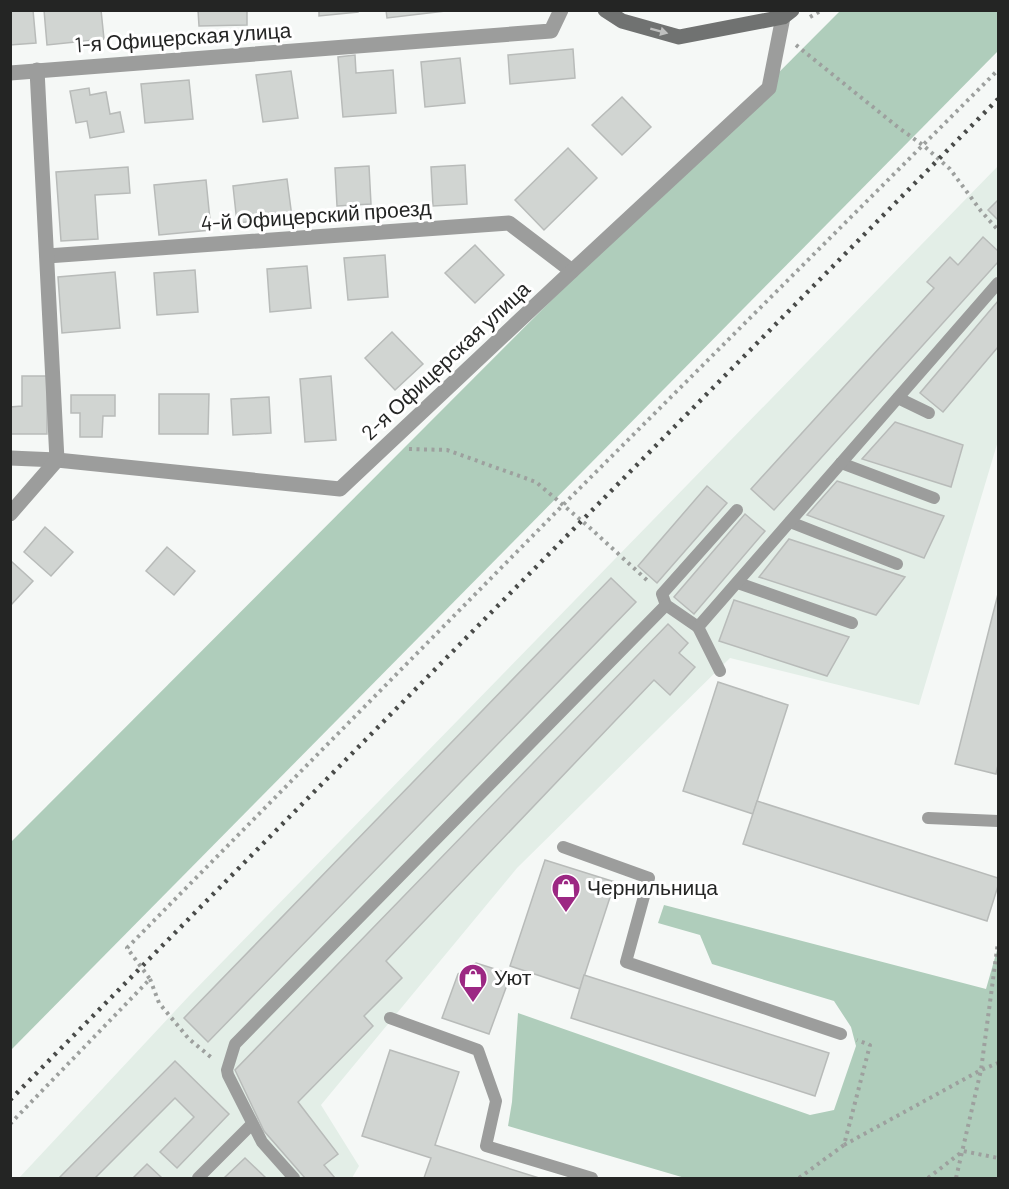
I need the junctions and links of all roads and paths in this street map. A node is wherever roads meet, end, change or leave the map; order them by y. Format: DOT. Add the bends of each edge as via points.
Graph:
graph roads {
  1 [pos="561,10"];
  2 [pos="605,10"];
  3 [pos="785,20"];
  4 [pos="37,70"];
  5 [pos="999,70"];
  6 [pos="10,73"];
  7 [pos="924,146"];
  8 [pos="999,230"];
  9 [pos="46,256"];
  10 [pos="572,271"];
  11 [pos="999,283"];
  12 [pos="898,398"];
  13 [pos="929,413"];
  14 [pos="384,448"];
  15 [pos="10,458"];
  16 [pos="57,460"];
  17 [pos="841,464"];
  18 [pos="934,498"];
  19 [pos="563,505"];
  20 [pos="736,510"];
  21 [pos="10,514"];
  22 [pos="790,522"];
  23 [pos="897,564"];
  24 [pos="738,583"];
  25 [pos="664,600"];
  26 [pos="852,623"];
  27 [pos="698,627"];
  28 [pos="720,671"];
  29 [pos="928,818"];
  30 [pos="999,821"];
  31 [pos="563,847"];
  32 [pos="999,942"];
  33 [pos="150,979"];
  34 [pos="390,1018"];
  35 [pos="841,1034"];
  36 [pos="999,1063"];
  37 [pos="226,1070"];
  38 [pos="981,1070"];
  39 [pos="10,1124"];
  40 [pos="252,1124"];
  41 [pos="844,1145"];
  42 [pos="963,1151"];
  43 [pos="999,1158"];
  44 [pos="198,1179"];
  45 [pos="294,1179"];
  46 [pos="592,1179"];
  47 [pos="799,1179"];
  48 [pos="928,1179"];
  49 [pos="956,1179"];
  1 -- 4 [label="street, 1-я Офицерская улица" via="551,31"];
  2 -- 3 [label="main road, one-way" via="622,21 679,37"];
  3 -- 7 [label="path" via="899,129"];
  3 -- 10 [label="street, 2-я Офицерская улица" via="770,88"];
  4 -- 6 [label="street, 1-я Офицерская улица"];
  4 -- 9 [label="street"];
  5 -- 7 [label="path"];
  7 -- 8 [label="path" via="950,169"];
  7 -- 19 [label="path"];
  9 -- 10 [label="street, 4-й Офицерский проезд" via="509,223"];
  9 -- 16 [label="street"];
  10 -- 14 [label="street, 2-я Офицерская улица"];
  11 -- 12 [label="lane"];
  12 -- 13 [label="lane"];
  12 -- 17 [label="lane"];
  14 -- 16 [label="street, 2-я Офицерская улица" via="340,489"];
  14 -- 19 [label="path" via="447,450 536,482"];
  15 -- 16 [label="street, 2-я Офицерская улица"];
  16 -- 21 [label="street"];
  17 -- 18 [label="lane"];
  17 -- 22 [label="lane"];
  19 -- 25 [label="path"];
  19 -- 33 [label="path" via="127,948"];
  20 -- 25 [label="lane"];
  22 -- 23 [label="lane"];
  22 -- 24 [label="lane"];
  24 -- 26 [label="lane"];
  24 -- 27 [label="lane"];
  25 -- 27 [label="lane"];
  25 -- 37 [label="lane" via="235,1044"];
  27 -- 28 [label="lane"];
  29 -- 30 [label="lane"];
  31 -- 35 [label="lane" via="649,878 626,962"];
  32 -- 38 [label="path"];
  33 -- 37 [label="path" via="159,1003 189,1039"];
  33 -- 39 [label="path"];
  34 -- 46 [label="lane" via="478,1050 495,1101 486,1146"];
  35 -- 41 [label="path" via="870,1045"];
  36 -- 38 [label="path"];
  37 -- 40 [label="lane"];
  38 -- 41 [label="path"];
  38 -- 42 [label="path"];
  40 -- 44 [label="lane"];
  40 -- 45 [label="lane"];
  41 -- 47 [label="path"];
  42 -- 43 [label="path"];
  42 -- 48 [label="path"];
  42 -- 49 [label="path"];
}
